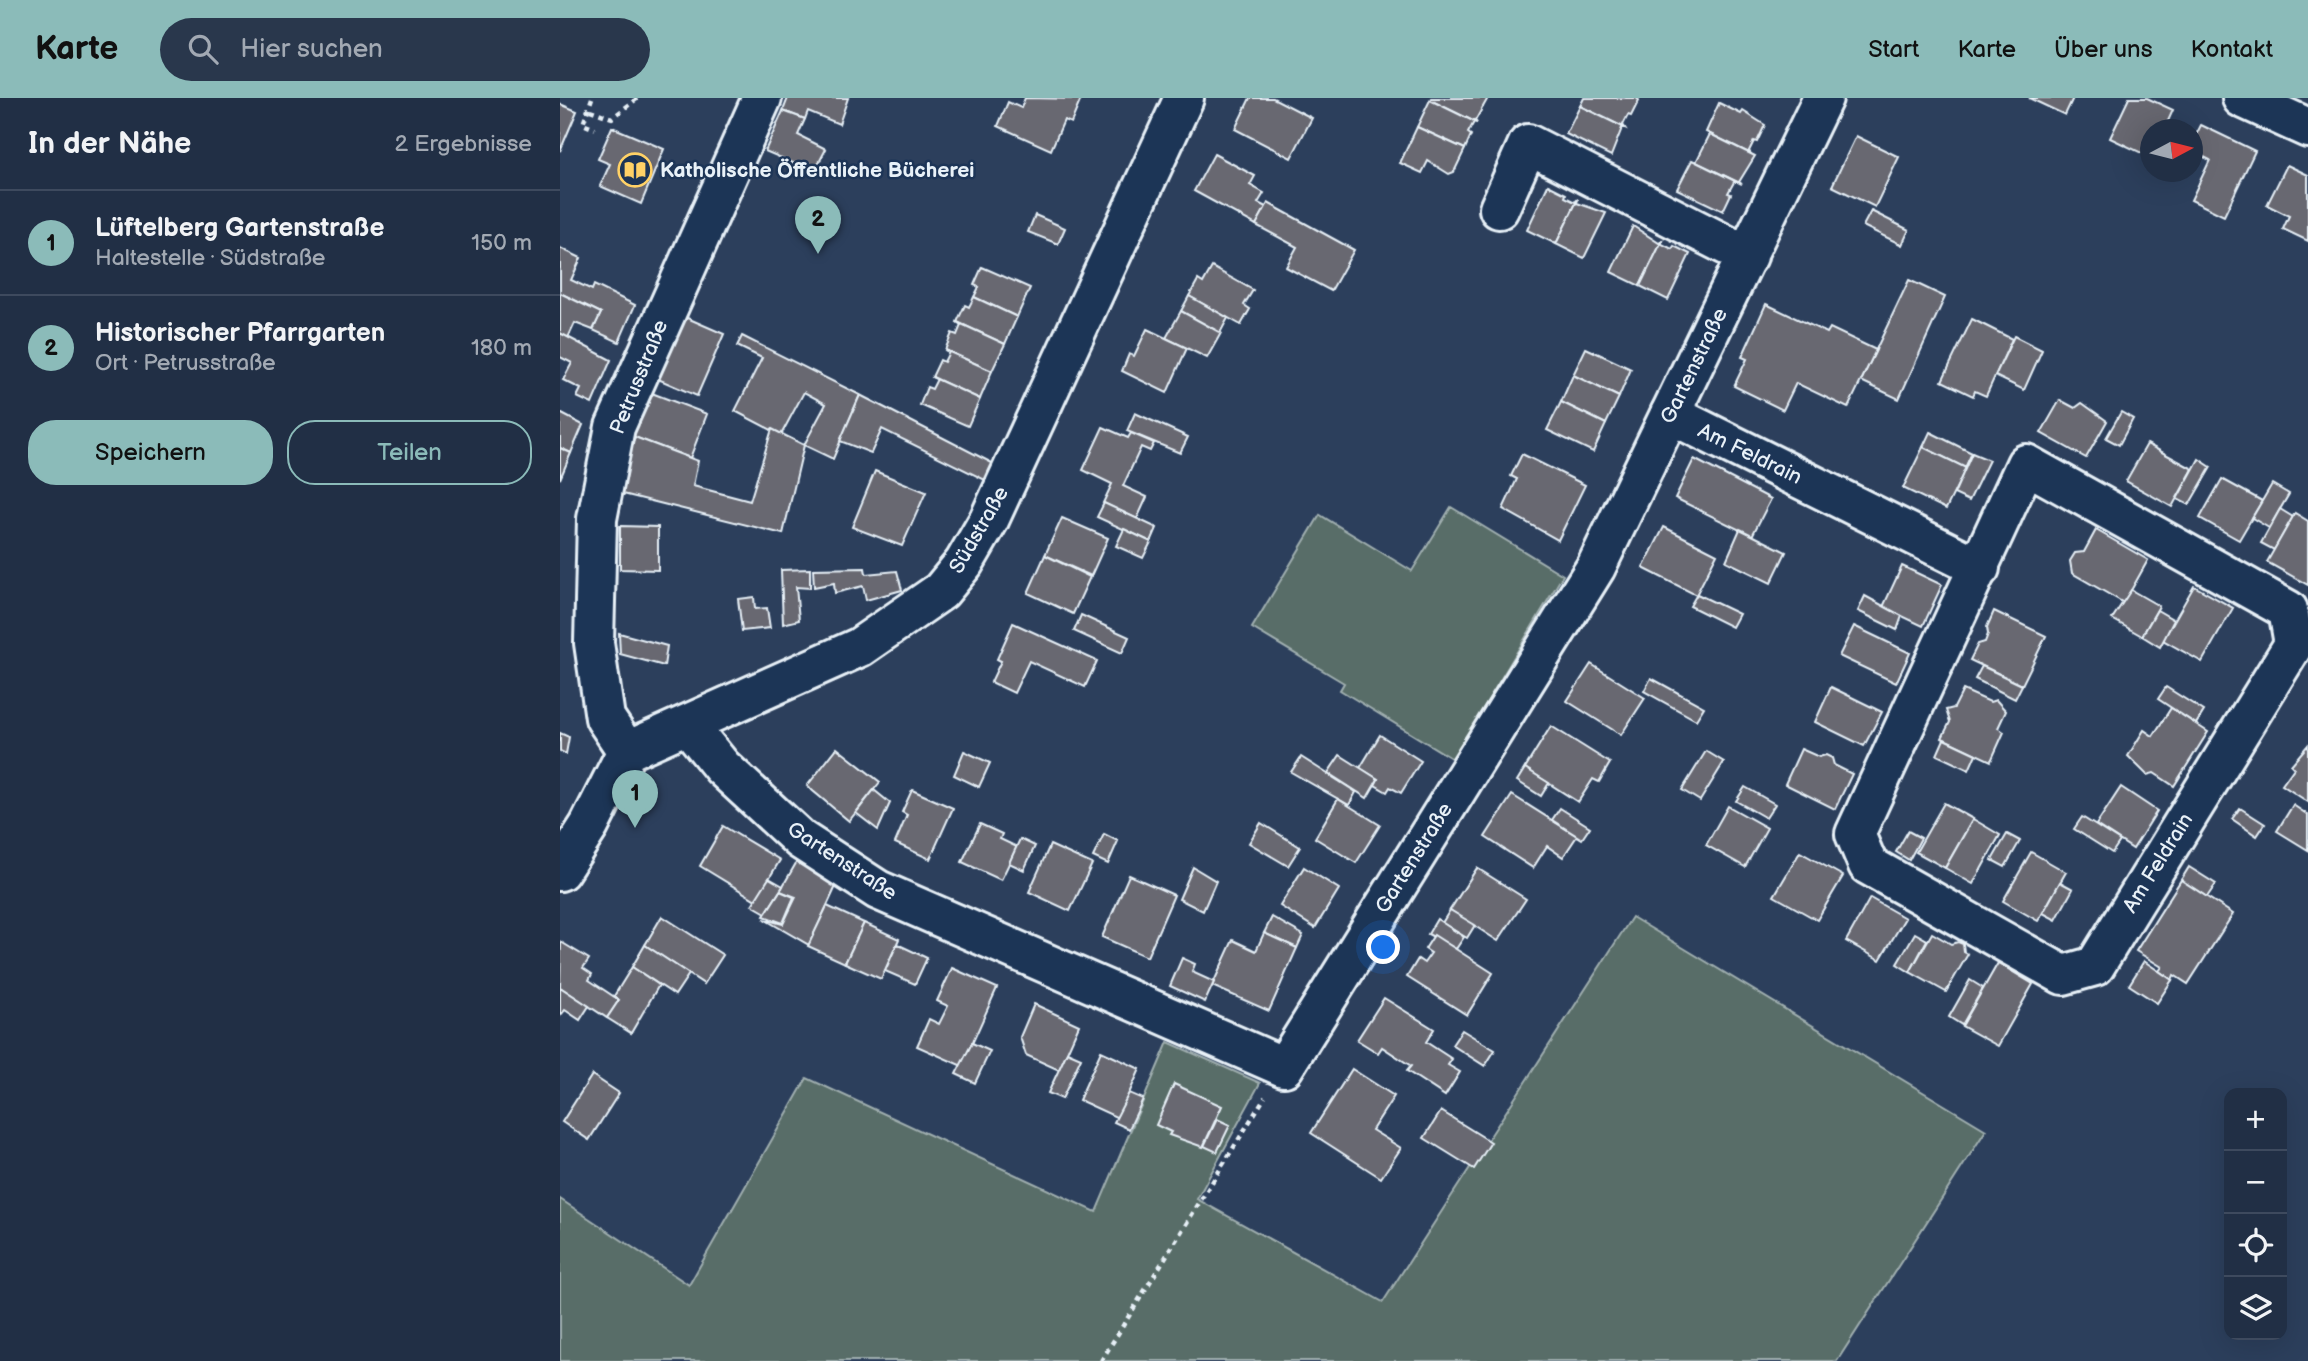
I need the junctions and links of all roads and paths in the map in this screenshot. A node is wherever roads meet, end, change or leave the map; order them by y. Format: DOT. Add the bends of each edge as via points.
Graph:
graph roads {
  1 [pos="592,98"];
  2 [pos="638,98"];
  3 [pos="762,98"];
  4 [pos="1184,98"];
  5 [pos="1823,98"];
  6 [pos="2242,98"];
  7 [pos="590,110"];
  8 [pos="2308,128"];
  9 [pos="595,129"];
  10 [pos="1499,209"];
  11 [pos="1748,256"];
  12 [pos="1670,414"];
  13 [pos="1980,568"];
  14 [pos="689,726"];
  15 [pos="627,751"];
  16 [pos="560,871"];
  17 [pos="1283,1067"];
  18 [pos="1101,1361"];
  1 -- 7 [label="path"];
  2 -- 7 [label="path" via="612,118"];
  3 -- 15 [label="street, Petrusstraße" via="615,427 597,519 593,643 605,718"];
  4 -- 14 [label="street, Südstraße" via="989,520 964,562 941,591 860,647"];
  5 -- 11 [label="street, Gartenstraße"];
  6 -- 8 [label="street"];
  7 -- 9 [label="path" via="583,124"];
  10 -- 11 [label="street" via="1528,144"];
  11 -- 12 [label="street, Gartenstraße"];
  12 -- 13 [label="street, Am Feldrain"];
  12 -- 17 [label="street, Gartenstraße" via="1596,567"];
  13 -- 13 [label="street, Am Feldrain" via="2026,464 2288,610 2294,644 2095,966 2063,975 1868,865 1855,834"];
  14 -- 15 [label="street, Südstraße"];
  14 -- 17 [label="street, Gartenstraße" via="722,767 802,840 878,890"];
  15 -- 16 [label="street"];
  17 -- 18 [label="path"];
}
